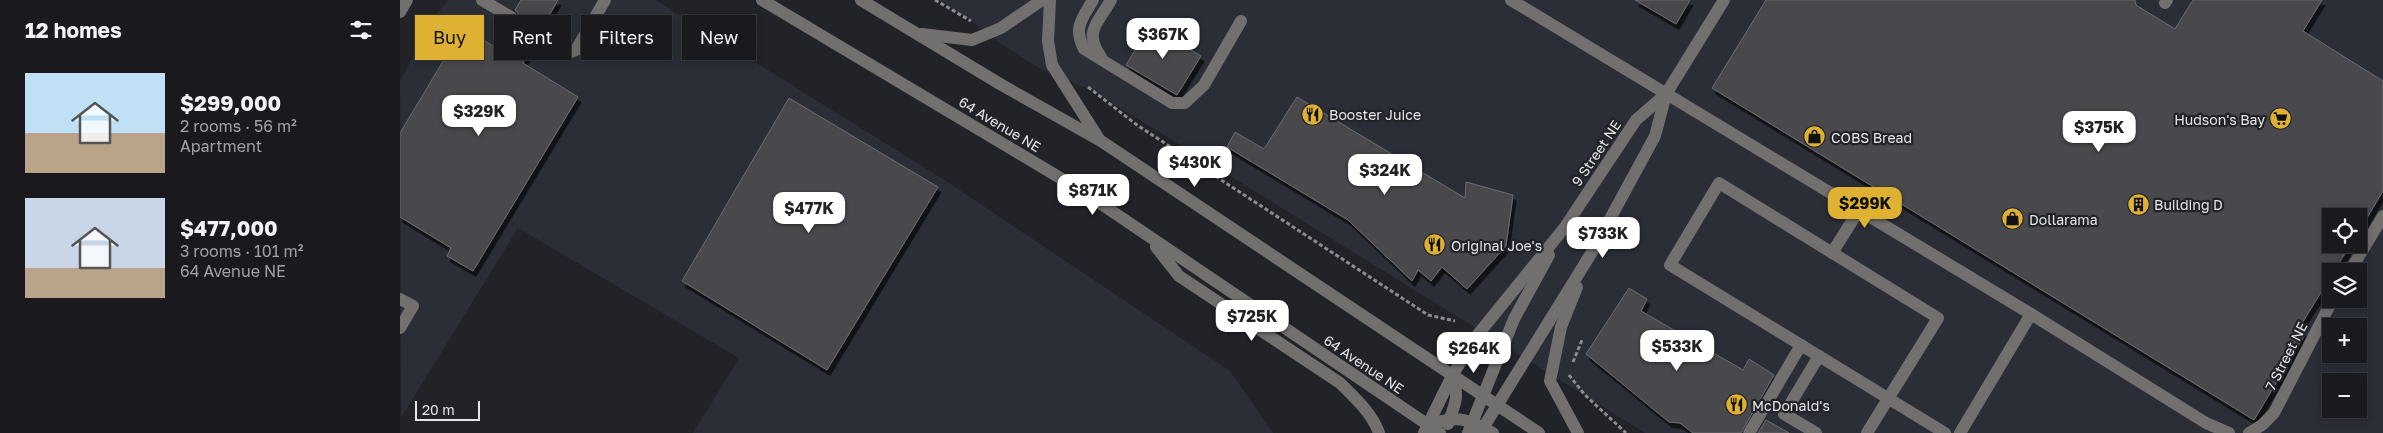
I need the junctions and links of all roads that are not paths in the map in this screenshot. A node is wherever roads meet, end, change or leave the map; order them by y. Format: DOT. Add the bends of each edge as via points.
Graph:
graph roads {
  1 [pos="407,0"];
  2 [pos="482,0"];
  3 [pos="605,0"];
  4 [pos="762,0"];
  5 [pos="861,0"];
  6 [pos="1042,0"];
  7 [pos="1050,0"];
  8 [pos="1094,0"];
  9 [pos="1111,0"];
  10 [pos="1510,0"];
  11 [pos="1724,0"];
  12 [pos="499,4"];
  13 [pos="400,12"];
  14 [pos="509,15"];
  15 [pos="1242,21"];
  16 [pos="917,33"];
  17 [pos="571,52"];
  18 [pos="1103,60"];
  19 [pos="1666,94"];
  20 [pos="1101,141"];
  21 [pos="1859,210"];
  22 [pos="2383,216"];
  23 [pos="1565,227"];
  24 [pos="1148,237"];
  25 [pos="1592,252"];
  26 [pos="1832,253"];
  27 [pos="2355,263"];
  28 [pos="400,299"];
  29 [pos="2328,308"];
  30 [pos="2031,314"];
  31 [pos="400,328"];
  32 [pos="1801,345"];
  33 [pos="1819,356"];
  34 [pos="1452,376"];
  35 [pos="1482,395"];
  36 [pos="1888,398"];
  37 [pos="1497,405"];
  38 [pos="1450,418"];
  39 [pos="1426,429"];
  40 [pos="1479,430"];
  41 [pos="1379,433"];
  42 [pos="1440,433"];
  43 [pos="1445,433"];
  44 [pos="1539,433"];
  45 [pos="1578,433"];
  46 [pos="1749,433"];
  47 [pos="1816,433"];
  48 [pos="1867,433"];
  49 [pos="1945,433"];
  50 [pos="1960,433"];
  51 [pos="2229,433"];
  52 [pos="2249,433"];
  1 -- 13 [label="street"];
  2 -- 12 [label="street"];
  3 -- 17 [label="street" via="576,50"];
  4 -- 24 [label="street, 64 Avenue NE" via="1082,191"];
  5 -- 16 [label="street"];
  6 -- 16 [label="street" via="1001,28 972,40"];
  7 -- 20 [label="street" via="1048,41 1052,65"];
  8 -- 18 [label="street" via="1079,24 1077,36 1084,49"];
  9 -- 18 [label="street" via="1091,35 1092,45"];
  10 -- 19 [label="street"];
  11 -- 19 [label="street, 9 Street NE"];
  12 -- 14 [label="street"];
  15 -- 18 [label="street" via="1204,85 1185,103 1172,102"];
  16 -- 20 [label="street"];
  19 -- 21 [label="street"];
  19 -- 23 [label="street, 9 Street NE" via="1636,120"];
  19 -- 25 [label="street, 9 Street NE" via="1655,136"];
  20 -- 34 [label="street"];
  21 -- 26 [label="street"];
  21 -- 30 [label="street"];
  22 -- 27 [label="street"];
  23 -- 34 [label="street, 9 Street NE" via="1488,320"];
  23 -- 35 [label="street" via="1514,318"];
  24 -- 39 [label="street, 64 Avenue NE"];
  24 -- 41 [label="street" via="1179,276 1340,383 1359,402"];
  25 -- 37 [label="street, 9 Street NE"];
  25 -- 45 [label="street" via="1561,327 1550,381"];
  26 -- 32 [label="street" via="1719,183 1670,265"];
  26 -- 36 [label="street" via="1938,318"];
  28 -- 31 [label="street" via="413,306"];
  29 -- 52 [label="street, 7 Street NE" via="2274,413"];
  30 -- 50 [label="street"];
  30 -- 51 [label="street" via="2206,423"];
  32 -- 33 [label="street"];
  32 -- 46 [label="street"];
  33 -- 36 [label="street"];
  33 -- 47 [label="street" via="1784,414"];
  34 -- 35 [label="street"];
  34 -- 38 [label="street" via="1458,390"];
  34 -- 39 [label="street, 9 Street NE"];
  35 -- 37 [label="street"];
  35 -- 40 [label="street"];
  36 -- 48 [label="street"];
  36 -- 49 [label="street"];
  37 -- 40 [label="street, 9 Street NE"];
  37 -- 44 [label="street"];
  38 -- 39 [label="street"];
  38 -- 40 [label="street"];
  38 -- 43 [label="street"];
  39 -- 42 [label="street, 64 Avenue NE"];
}
